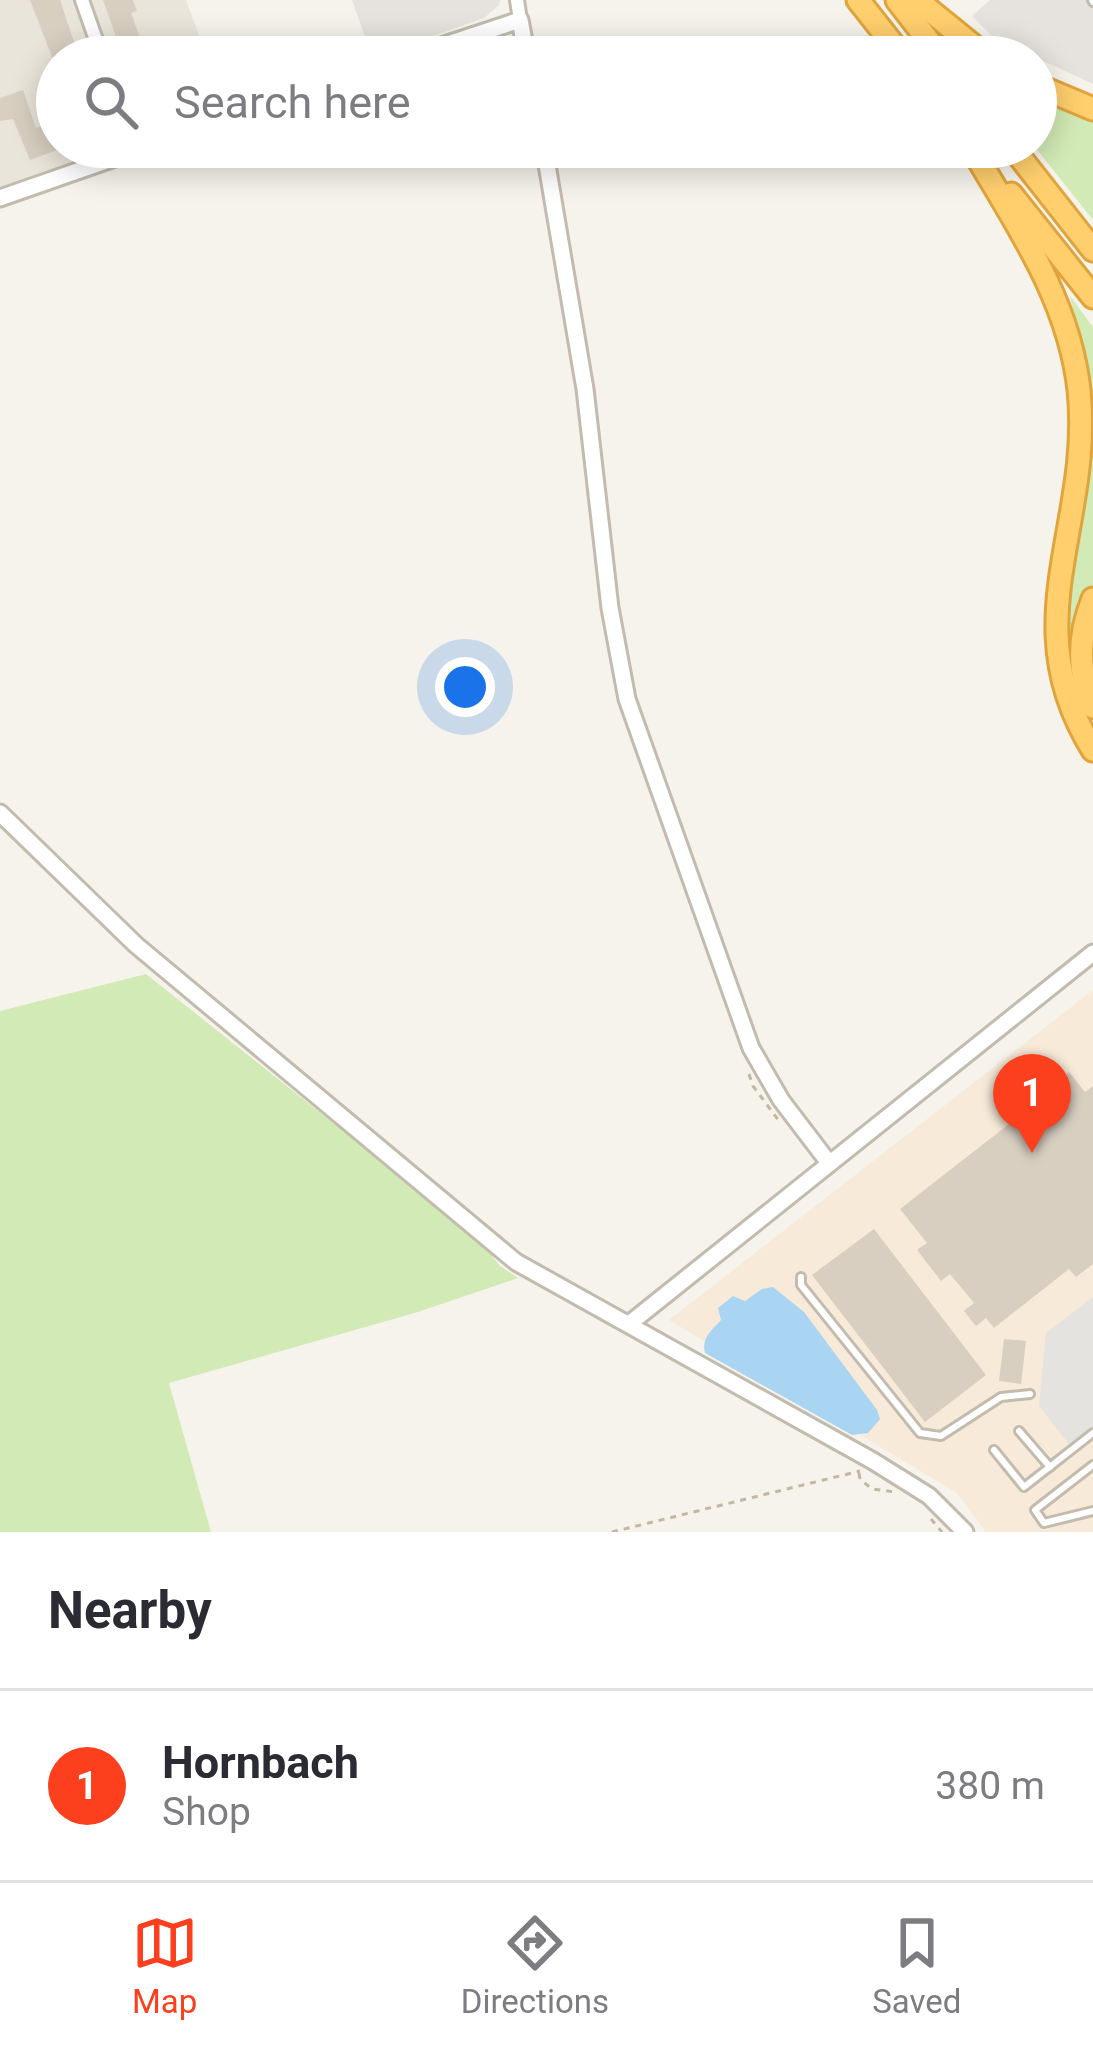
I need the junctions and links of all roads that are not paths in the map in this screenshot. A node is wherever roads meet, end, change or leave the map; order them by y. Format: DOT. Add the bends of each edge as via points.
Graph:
graph roads {
  1 [pos="82,0"];
  2 [pos="517,0"];
  3 [pos="858,0"];
  4 [pos="897,0"];
  5 [pos="916,0"];
  6 [pos="520,20"];
  7 [pos="95,36"];
  8 [pos="472,36"];
  9 [pos="523,36"];
  10 [pos="886,36"];
  11 [pos="925,36"];
  12 [pos="961,36"];
  13 [pos="1057,94"];
  14 [pos="1093,109"];
  15 [pos="83,168"];
  16 [pos="548,168"];
  17 [pos="984,168"];
  18 [pos="989,168"];
  19 [pos="1029,168"];
  20 [pos="0,198"];
  21 [pos="1093,250"];
  22 [pos="1093,297"];
  23 [pos="1093,599"];
  24 [pos="1093,707"];
  25 [pos="1093,750"];
  26 [pos="0,813"];
  27 [pos="1093,953"];
  28 [pos="829,1163"];
  29 [pos="801,1277"];
  30 [pos="629,1324"];
  31 [pos="1030,1394"];
  32 [pos="1019,1431"];
  33 [pos="1093,1433"];
  34 [pos="994,1450"];
  35 [pos="1093,1465"];
  36 [pos="1050,1467"];
  37 [pos="1090,1510"];
  38 [pos="954,1528"];
  1 -- 7 [label="street"];
  2 -- 6 [label="street"];
  3 -- 10 [label="highway"];
  4 -- 11 [label="highway"];
  5 -- 12 [label="highway"];
  6 -- 8 [label="street"];
  6 -- 9 [label="street"];
  13 -- 14 [label="highway"];
  15 -- 20 [label="street"];
  16 -- 28 [label="street" via="627,699 751,1048"];
  17 -- 25 [label="highway" via="1051,286 1074,356 1081,452 1056,649 1069,706"];
  18 -- 22 [label="highway"];
  19 -- 21 [label="highway"];
  23 -- 24 [label="highway" via="1080,661"];
  26 -- 30 [label="street" via="136,945 516,1262"];
  27 -- 28 [label="street"];
  28 -- 30 [label="street"];
  29 -- 31 [label="lane" via="920,1433 941,1436 1000,1397"];
  30 -- 38 [label="street" via="929,1496"];
  32 -- 36 [label="lane"];
  33 -- 36 [label="lane"];
  34 -- 36 [label="lane" via="1024,1487"];
  35 -- 37 [label="lane" via="1035,1510 1044,1523"];
}
